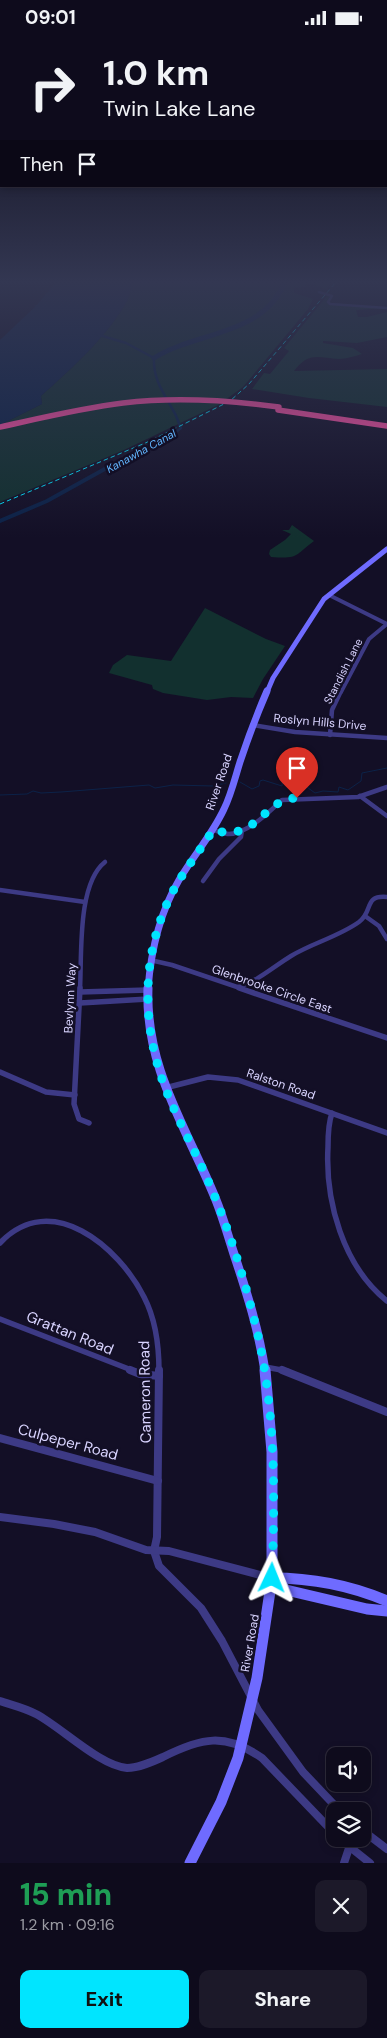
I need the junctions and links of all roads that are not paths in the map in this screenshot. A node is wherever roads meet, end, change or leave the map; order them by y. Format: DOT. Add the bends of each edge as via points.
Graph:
graph roads {
  1 [pos="387,425"];
  2 [pos="0,428"];
  3 [pos="387,549"];
  4 [pos="329,595"];
  5 [pos="387,624"];
  6 [pos="252,725"];
  7 [pos="330,735"];
  8 [pos="387,738"];
  9 [pos="387,787"];
  10 [pos="360,796"];
  11 [pos="387,816"];
  12 [pos="213,830"];
  13 [pos="242,830"];
  14 [pos="105,862"];
  15 [pos="203,881"];
  16 [pos="0,890"];
  17 [pos="387,897"];
  18 [pos="85,902"];
  19 [pos="366,916"];
  20 [pos="387,939"];
  21 [pos="150,960"];
  22 [pos="238,987"];
  23 [pos="80,992"];
  24 [pos="148,995"];
  25 [pos="80,1003"];
  26 [pos="387,1038"];
  27 [pos="0,1072"];
  28 [pos="165,1088"];
  29 [pos="75,1095"];
  30 [pos="332,1113"];
  31 [pos="89,1123"];
  32 [pos="387,1133"];
  33 [pos="0,1243"];
  34 [pos="387,1301"];
  35 [pos="0,1319"];
  36 [pos="264,1367"];
  37 [pos="158,1376"];
  38 [pos="387,1412"];
  39 [pos="0,1438"];
  40 [pos="158,1481"];
  41 [pos="0,1517"];
  42 [pos="154,1551"];
  43 [pos="272,1578"];
  44 [pos="387,1601"];
  45 [pos="387,1611"];
  46 [pos="252,1700"];
  47 [pos="0,1701"];
  48 [pos="241,1745"];
  49 [pos="331,1802"];
  50 [pos="326,1825"];
  51 [pos="371,1837"];
  52 [pos="349,1847"];
  53 [pos="354,1847"];
  54 [pos="387,1849"];
  55 [pos="190,1863"];
  56 [pos="344,1863"];
  57 [pos="370,1863"];
  1 -- 2 [label="highway, bridge" via="278,408 215,403 141,404"];
  3 -- 4 [label="main road, River Road"];
  4 -- 5 [label="street"];
  4 -- 6 [label="main road, River Road" via="273,678"];
  5 -- 7 [label="street, Standish Lane" via="369,639 352,669 332,710"];
  6 -- 7 [label="street, Roslyn Hills Drive"];
  6 -- 12 [label="main road, River Road" via="229,799"];
  7 -- 8 [label="street, Roslyn Hills Drive"];
  9 -- 10 [label="street"];
  10 -- 11 [label="street"];
  10 -- 13 [label="street" via="282,800 260,820"];
  12 -- 13 [label="street" via="229,834"];
  12 -- 21 [label="main road, River Road" via="167,902"];
  13 -- 15 [label="street" via="241,837 218,859"];
  14 -- 18 [label="street, Bevlynn Way" via="97,869"];
  16 -- 18 [label="street"];
  17 -- 19 [label="street" via="372,899"];
  18 -- 23 [label="street, Bevlynn Way"];
  19 -- 20 [label="street" via="379,926"];
  19 -- 22 [label="street"];
  21 -- 22 [label="street, Glenbrooke Circle East"];
  21 -- 24 [label="main road, River Road"];
  22 -- 26 [label="street, Glenbrooke Circle East"];
  23 -- 24 [label="street"];
  23 -- 25 [label="street, Bevlynn Way"];
  24 -- 25 [label="street"];
  24 -- 28 [label="main road, River Road" via="152,1040"];
  25 -- 29 [label="street, Bevlynn Way"];
  27 -- 29 [label="street" via="46,1092"];
  28 -- 30 [label="street, Ralston Road" via="200,1078 224,1077 250,1083"];
  28 -- 36 [label="main road, River Road" via="216,1200 251,1305"];
  29 -- 31 [label="street, Bevlynn Way" via="77,1115"];
  30 -- 32 [label="street, Ralston Road"];
  30 -- 34 [label="street" via="328,1176 332,1204 359,1273"];
  33 -- 37 [label="street, Cameron Road" via="23,1224 37,1220 72,1226 97,1240 125,1268 147,1302 156,1331"];
  35 -- 37 [label="street, Grattan Road" via="131,1371"];
  36 -- 38 [label="street" via="286,1371"];
  36 -- 43 [label="main road, River Road" via="272,1452"];
  37 -- 40 [label="street, Cameron Road"];
  39 -- 40 [label="street, Culpeper Road"];
  40 -- 42 [label="street, Cameron Road"];
  41 -- 42 [label="street" via="95,1532"];
  42 -- 43 [label="street" via="169,1551"];
  42 -- 46 [label="street" via="159,1565 207,1618"];
  43 -- 44 [label="main road" via="288,1577 378,1596"];
  43 -- 45 [label="main road" via="286,1589"];
  43 -- 46 [label="main road, River Road"];
  46 -- 48 [label="main road, River Road"];
  46 -- 49 [label="street" via="303,1772"];
  47 -- 48 [label="street" via="36,1714 110,1763 123,1768 139,1768 206,1739 215,1738"];
  48 -- 50 [label="street" via="259,1755"];
  48 -- 55 [label="main road, River Road" via="221,1802"];
  51 -- 54 [label="street"];
  52 -- 56 [label="street"];
  53 -- 57 [label="street"];
}
